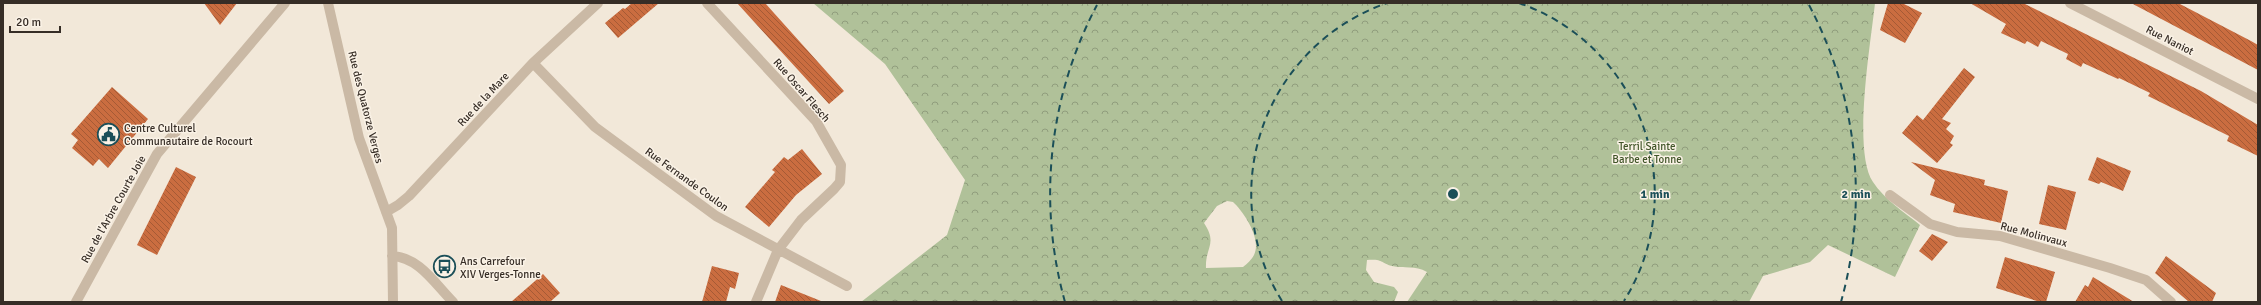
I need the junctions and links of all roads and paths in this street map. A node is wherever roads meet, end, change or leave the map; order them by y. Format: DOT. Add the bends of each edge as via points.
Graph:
graph roads {
  1 [pos="285,3"];
  2 [pos="328,3"];
  3 [pos="598,3"];
  4 [pos="707,3"];
  5 [pos="2070,3"];
  6 [pos="533,63"];
  7 [pos="2258,99"];
  8 [pos="1890,195"];
  9 [pos="386,212"];
  10 [pos="778,250"];
  11 [pos="392,256"];
  12 [pos="847,286"];
  13 [pos="76,302"];
  14 [pos="393,302"];
  15 [pos="453,302"];
  16 [pos="756,302"];
  17 [pos="2171,302"];
  1 -- 13 [label="street, Rue de l'Arbre Courte Joie" via="157,154"];
  2 -- 9 [label="street, Rue des Quatorze Verges" via="359,138"];
  3 -- 6 [label="street, Rue de la Mare"];
  4 -- 10 [label="street, Rue Oscar Flesch" via="816,121 841,165 840,182 801,220"];
  5 -- 7 [label="street, Rue Naniot"];
  6 -- 9 [label="street, Rue de la Mare" via="409,196"];
  6 -- 10 [label="street, Rue Fernande Coulon" via="595,127 716,216"];
  8 -- 17 [label="street, Rue Molinvaux" via="1930,224 1957,232 2000,236 2110,268 2146,280"];
  9 -- 11 [label="street, Rue des Quatorze Verges" via="392,228"];
  10 -- 12 [label="street, Rue Fernande Coulon"];
  10 -- 16 [label="street, Rue Oscar Flesch"];
  11 -- 14 [label="street, Rue des Quatorze Verges"];
  11 -- 15 [label="street" via="413,261"];
}
